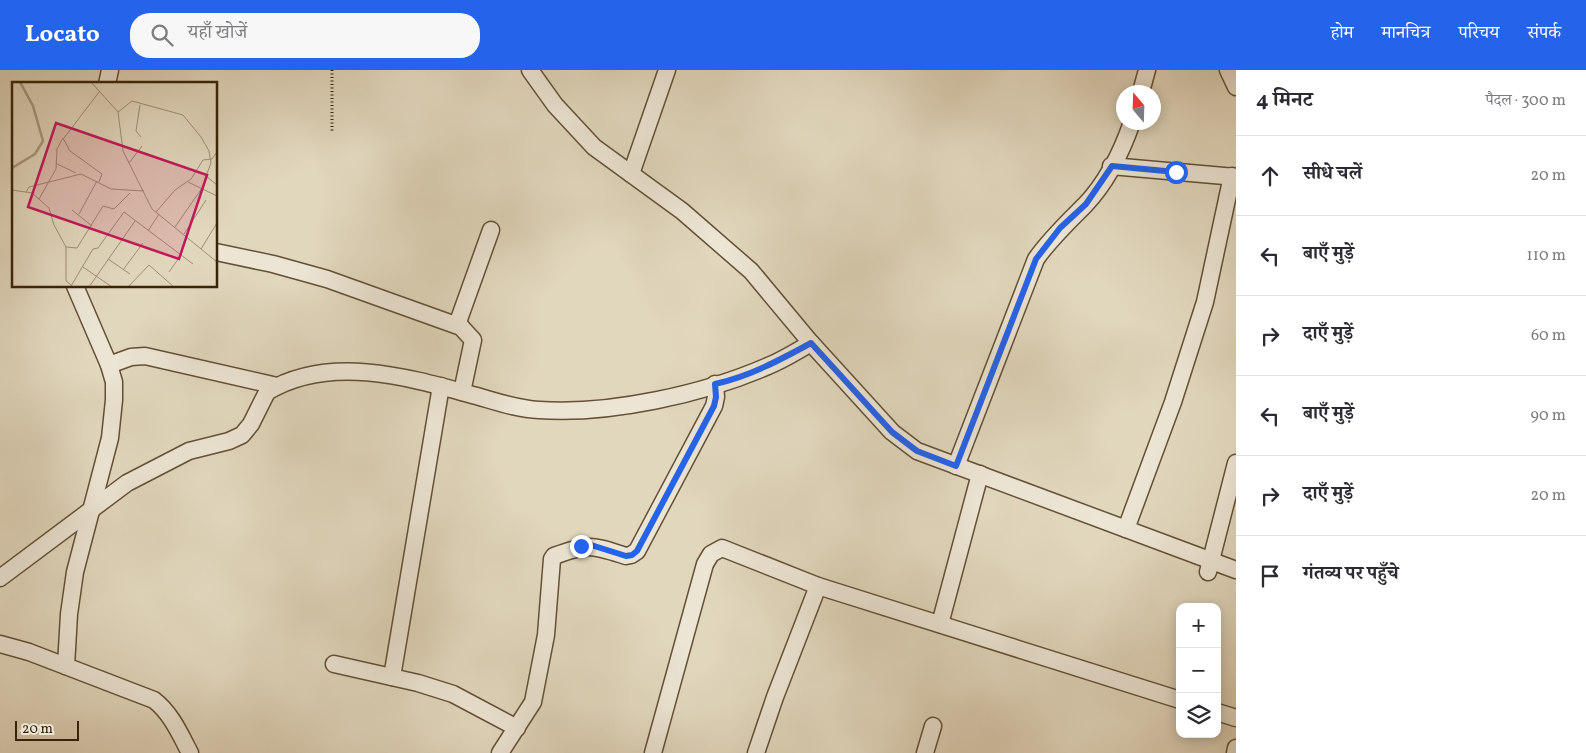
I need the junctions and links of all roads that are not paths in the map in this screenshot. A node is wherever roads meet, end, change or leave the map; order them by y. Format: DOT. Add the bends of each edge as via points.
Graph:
graph roads {
  1 [pos="530,70"];
  2 [pos="667,70"];
  3 [pos="1147,70"];
  4 [pos="1228,70"];
  5 [pos="1143,85"];
  6 [pos="1236,87"];
  7 [pos="1130,130"];
  8 [pos="1112,166"];
  9 [pos="631,174"];
  10 [pos="1234,177"];
  11 [pos="491,230"];
  12 [pos="218,252"];
  13 [pos="77,288"];
  14 [pos="461,327"];
  15 [pos="811,343"];
  16 [pos="102,348"];
  17 [pos="131,357"];
  18 [pos="109,365"];
  19 [pos="715,384"];
  20 [pos="277,386"];
  21 [pos="441,386"];
  22 [pos="462,392"];
  23 [pos="1236,463"];
  24 [pos="956,466"];
  25 [pos="980,474"];
  26 [pos="90,511"];
  27 [pos="1126,529"];
  28 [pos="1210,567"];
  29 [pos="1236,570"];
  30 [pos="0,578"];
  31 [pos="818,586"];
  32 [pos="940,624"];
  33 [pos="0,644"];
  34 [pos="334,664"];
  35 [pos="66,666"];
  36 [pos="392,677"];
  37 [pos="1176,699"];
  38 [pos="1221,713"];
  39 [pos="1236,718"];
  40 [pos="933,726"];
  41 [pos="517,728"];
  42 [pos="1236,748"];
  43 [pos="190,753"];
  44 [pos="500,753"];
  45 [pos="652,753"];
  46 [pos="756,753"];
  47 [pos="925,753"];
  48 [pos="1234,753"];
  1 -- 9 [label="street" via="555,104 594,147"];
  2 -- 9 [label="street"];
  3 -- 5 [label="street"];
  4 -- 6 [label="street"];
  7 -- 8 [label="street"];
  8 -- 10 [label="street"];
  8 -- 24 [label="street" via="1086,204 1036,259"];
  9 -- 15 [label="street" via="682,211 751,271"];
  10 -- 27 [label="street" via="1205,302 1174,402"];
  11 -- 14 [label="street" via="458,322"];
  12 -- 14 [label="street" via="327,279"];
  13 -- 16 [label="street"];
  14 -- 22 [label="street" via="473,340"];
  15 -- 19 [label="street" via="770,365"];
  15 -- 24 [label="street" via="892,432 917,451"];
  16 -- 17 [label="street"];
  16 -- 18 [label="street"];
  17 -- 18 [label="street"];
  17 -- 20 [label="street" via="159,358"];
  18 -- 26 [label="street" via="114,382 110,438"];
  19 -- 22 [label="street" via="644,402 564,411 529,409"];
  19 -- 41 [label="street" via="714,406 637,551 626,556 591,545 552,559 538,685 533,702"];
  20 -- 21 [label="street" via="334,370"];
  20 -- 26 [label="street" via="267,392 242,435 229,442 188,451 127,483"];
  21 -- 22 [label="street"];
  21 -- 36 [label="street"];
  23 -- 28 [label="street"];
  24 -- 25 [label="street"];
  25 -- 27 [label="street"];
  25 -- 32 [label="street"];
  26 -- 30 [label="street"];
  26 -- 35 [label="street" via="71,594"];
  27 -- 28 [label="street"];
  28 -- 29 [label="street"];
  31 -- 32 [label="street"];
  31 -- 45 [label="street" via="722,548 711,554 705,564"];
  31 -- 46 [label="street" via="774,697"];
  32 -- 37 [label="street"];
  33 -- 35 [label="street"];
  34 -- 36 [label="street"];
  35 -- 43 [label="street" via="154,700 170,716"];
  36 -- 41 [label="street" via="453,694"];
  38 -- 39 [label="street"];
  40 -- 47 [label="street"];
  41 -- 44 [label="street"];
  42 -- 48 [label="street"];
}
